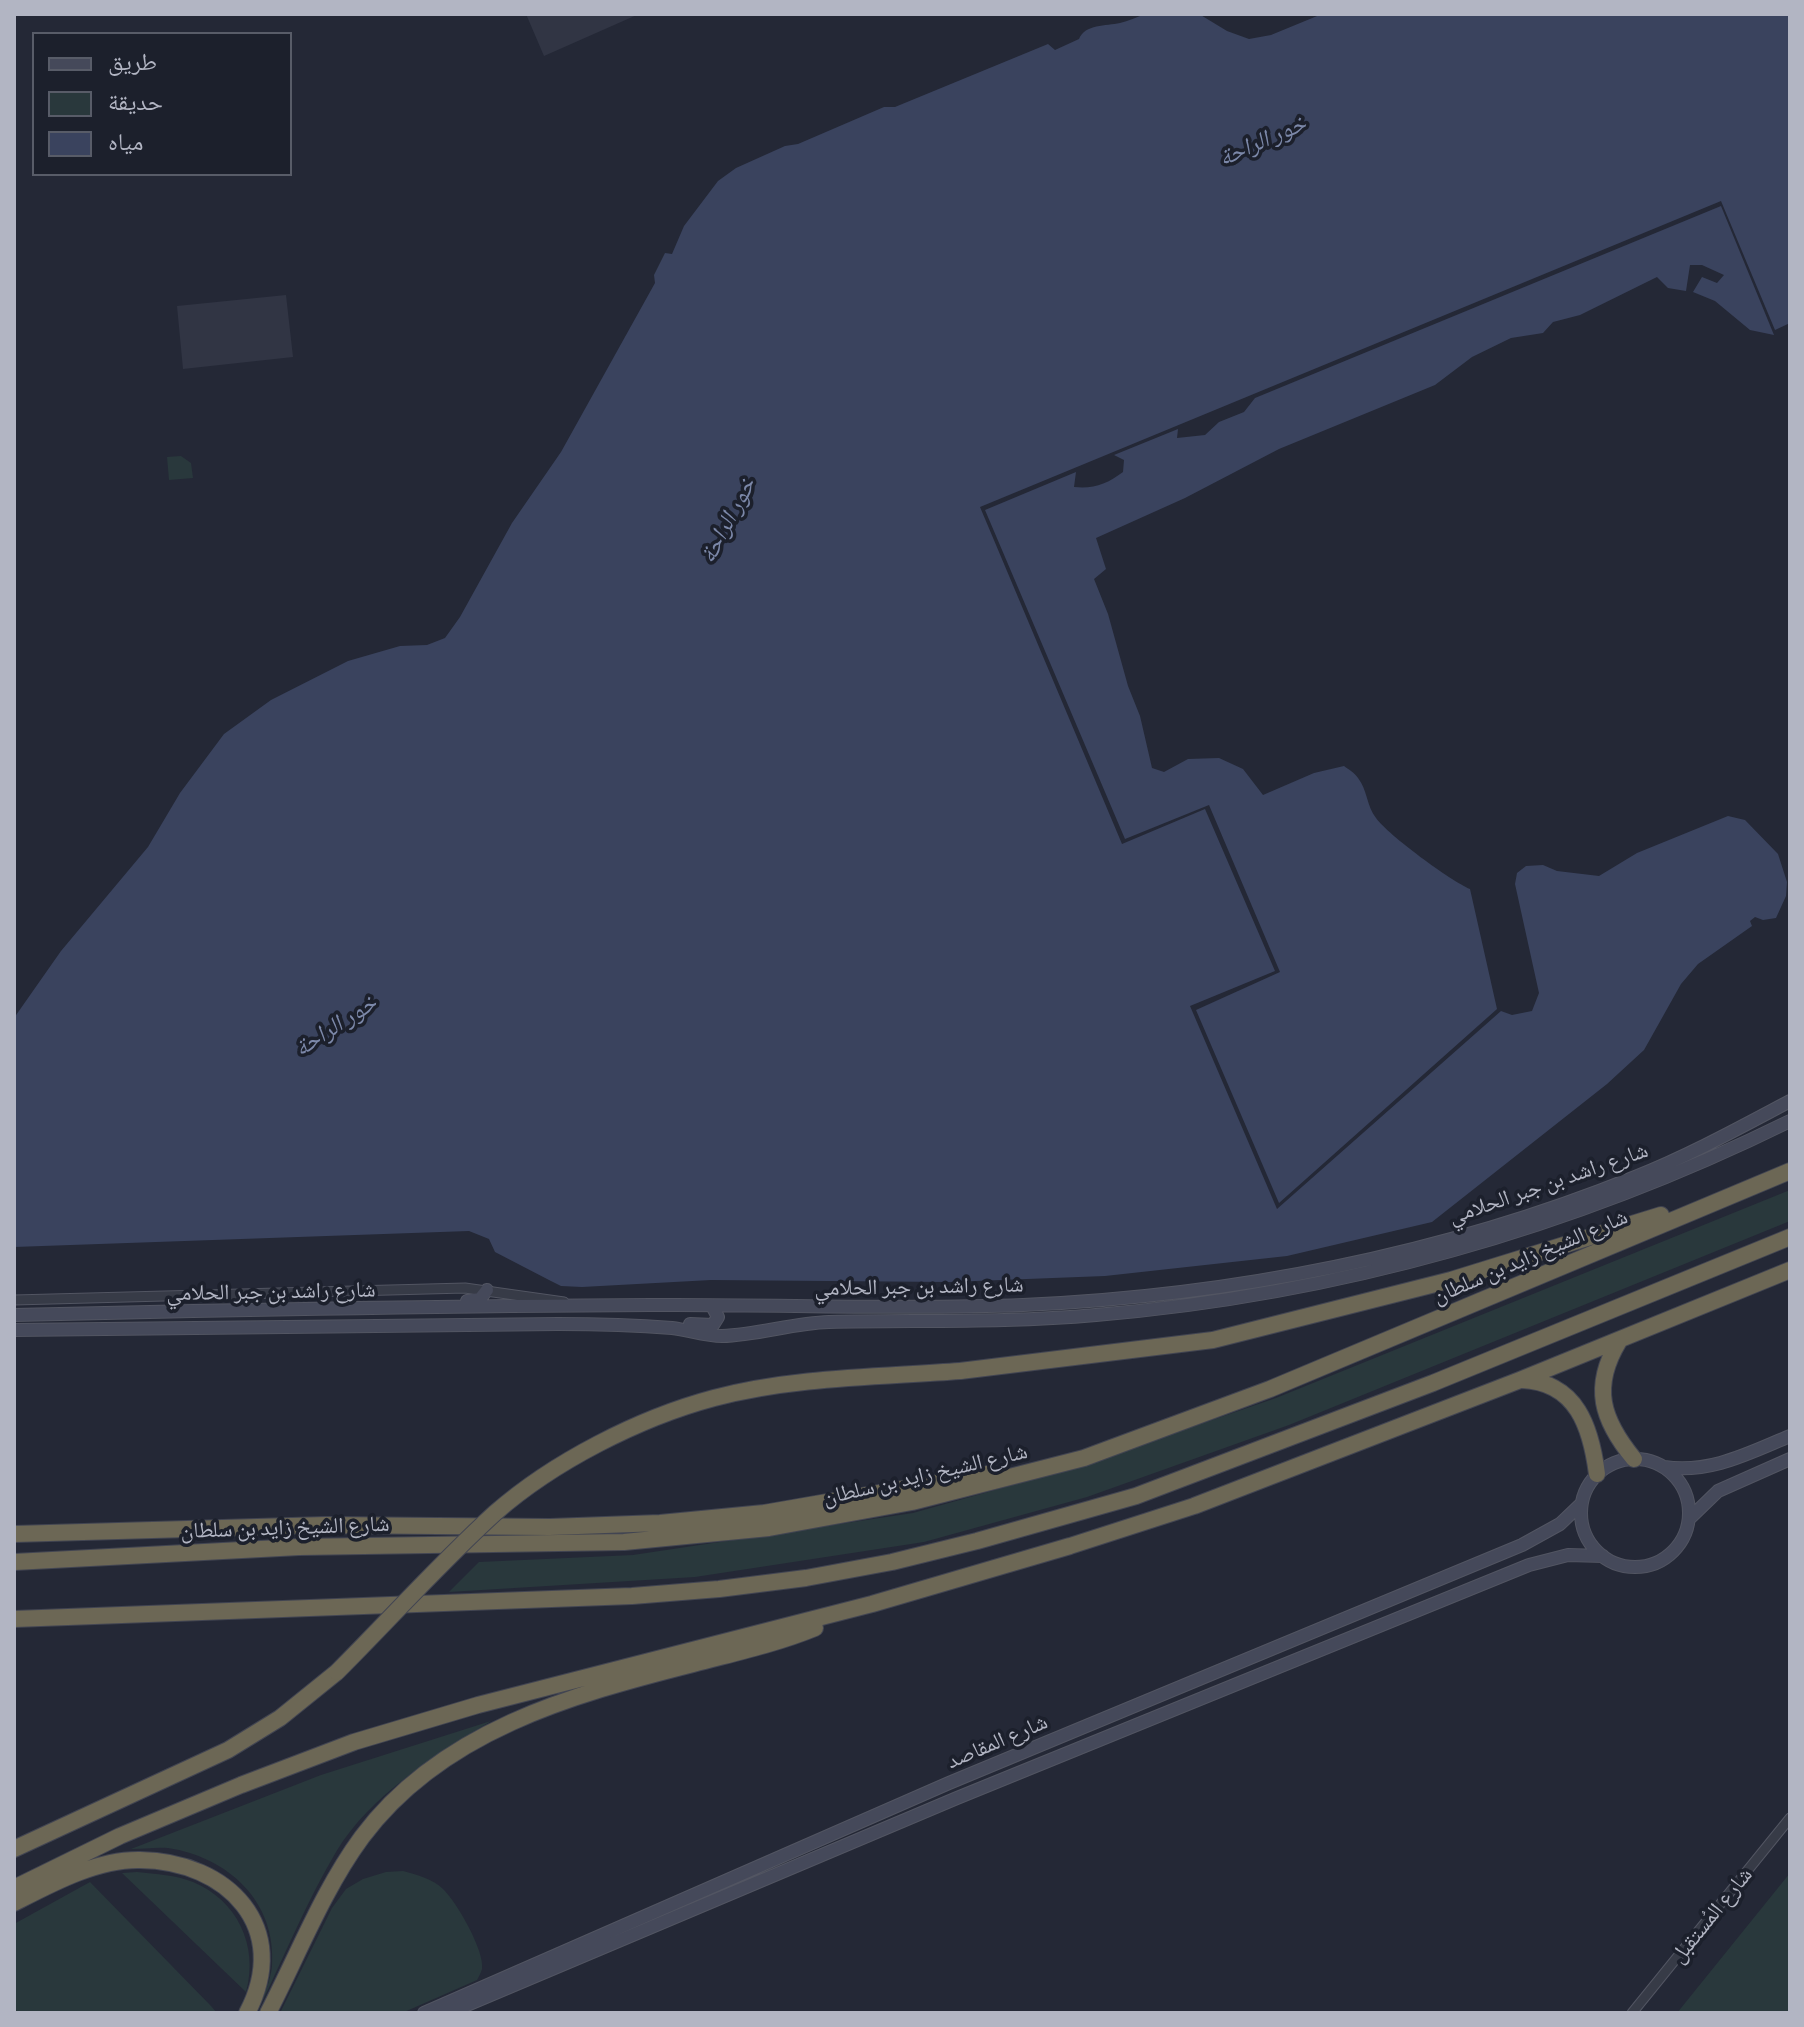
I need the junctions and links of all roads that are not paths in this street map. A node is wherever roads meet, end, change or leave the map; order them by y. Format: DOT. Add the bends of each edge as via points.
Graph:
graph roads {
  1 [pos="1790,1101"];
  2 [pos="1790,1121"];
  3 [pos="1790,1171"];
  4 [pos="1739,1192"];
  5 [pos="1790,1237"];
  6 [pos="1790,1270"];
  7 [pos="487,1290"];
  8 [pos="14,1300"];
  9 [pos="583,1305"];
  10 [pos="712,1306"];
  11 [pos="426,1308"];
  12 [pos="14,1315"];
  13 [pos="651,1326"];
  14 [pos="14,1330"];
  15 [pos="1619,1341"];
  16 [pos="1520,1380"];
  17 [pos="1790,1436"];
  18 [pos="1084,1458"];
  19 [pos="1634,1459"];
  20 [pos="1790,1459"];
  21 [pos="1664,1467"];
  22 [pos="1597,1474"];
  23 [pos="1582,1503"];
  24 [pos="1689,1519"];
  25 [pos="14,1534"];
  26 [pos="1603,1556"];
  27 [pos="14,1562"];
  28 [pos="872,1604"];
  29 [pos="14,1619"];
  30 [pos="1790,1818"];
  31 [pos="14,1849"];
  32 [pos="60,1872"];
  33 [pos="14,1888"];
  34 [pos="14,1903"];
  35 [pos="269,2011"];
  36 [pos="247,2013"];
  37 [pos="424,2013"];
  38 [pos="448,2013"];
  39 [pos="1632,2013"];
  1 -- 10 [label="main road, شارع راشد بن جبر الحلامي" via="1682,1156 1579,1198 1421,1246 1305,1272 1094,1301 958,1307"];
  2 -- 13 [label="main road, شارع راشد بن جبر الحلامي" via="1734,1149 1535,1227 1308,1286 1095,1316 826,1322 717,1336"];
  3 -- 4 [label="highway, شارع الشيخ زايد بن سلطان"];
  4 -- 18 [label="highway, شارع الشيخ زايد بن سلطان" via="1270,1389"];
  4 -- 31 [label="highway, bridge" via="1451,1280 1213,1340 960,1371 787,1384 714,1398 656,1417 552,1471 497,1512 337,1672 280,1718 228,1750"];
  5 -- 29 [label="highway" via="1149,1492 892,1562 748,1585 632,1596"];
  6 -- 15 [label="highway"];
  7 -- 8 [label="street"];
  7 -- 9 [label="street"];
  7 -- 11 [label="main road" via="480,1299"];
  9 -- 10 [label="main road, شارع راشد بن جبر الحلامي"];
  9 -- 11 [label="main road, شارع راشد بن جبر الحلامي"];
  10 -- 13 [label="main road" via="718,1317 713,1325"];
  11 -- 12 [label="main road, شارع راشد بن جبر الحلامي"];
  13 -- 14 [label="main road, شارع راشد بن جبر الحلامي"];
  15 -- 16 [label="highway"];
  15 -- 19 [label="highway" via="1606,1368 1604,1406 1612,1431"];
  16 -- 22 [label="highway" via="1541,1382 1568,1397 1589,1432"];
  16 -- 28 [label="highway" via="1194,1506"];
  17 -- 21 [label="main road" via="1709,1467"];
  18 -- 25 [label="highway" via="803,1507 660,1523"];
  18 -- 27 [label="highway, شارع الشيخ زايد بن سلطان" via="870,1511 697,1537 299,1547"];
  19 -- 21 [label="main road"];
  19 -- 22 [label="main road"];
  20 -- 24 [label="main road" via="1718,1491"];
  21 -- 24 [label="main road" via="1681,1484"];
  22 -- 23 [label="main road"];
  23 -- 26 [label="main road" via="1583,1527"];
  23 -- 37 [label="main road, شارع المقاصد" via="1548,1532 1522,1545 949,1783"];
  24 -- 26 [label="main road" via="1679,1545 1657,1562 1629,1566"];
  26 -- 38 [label="main road, شارع المقاصد" via="1568,1555 1529,1565"];
  28 -- 32 [label="highway" via="354,1742 120,1836"];
  28 -- 35 [label="highway" via="802,1633 528,1714 428,1769 392,1801 341,1869"];
  30 -- 39 [label="street, شارع المُستقبل"];
  32 -- 33 [label="highway"];
  32 -- 34 [label="highway"];
  32 -- 36 [label="highway" via="138,1860 172,1863 221,1882 253,1918 260,1943 263,1972"];
}
